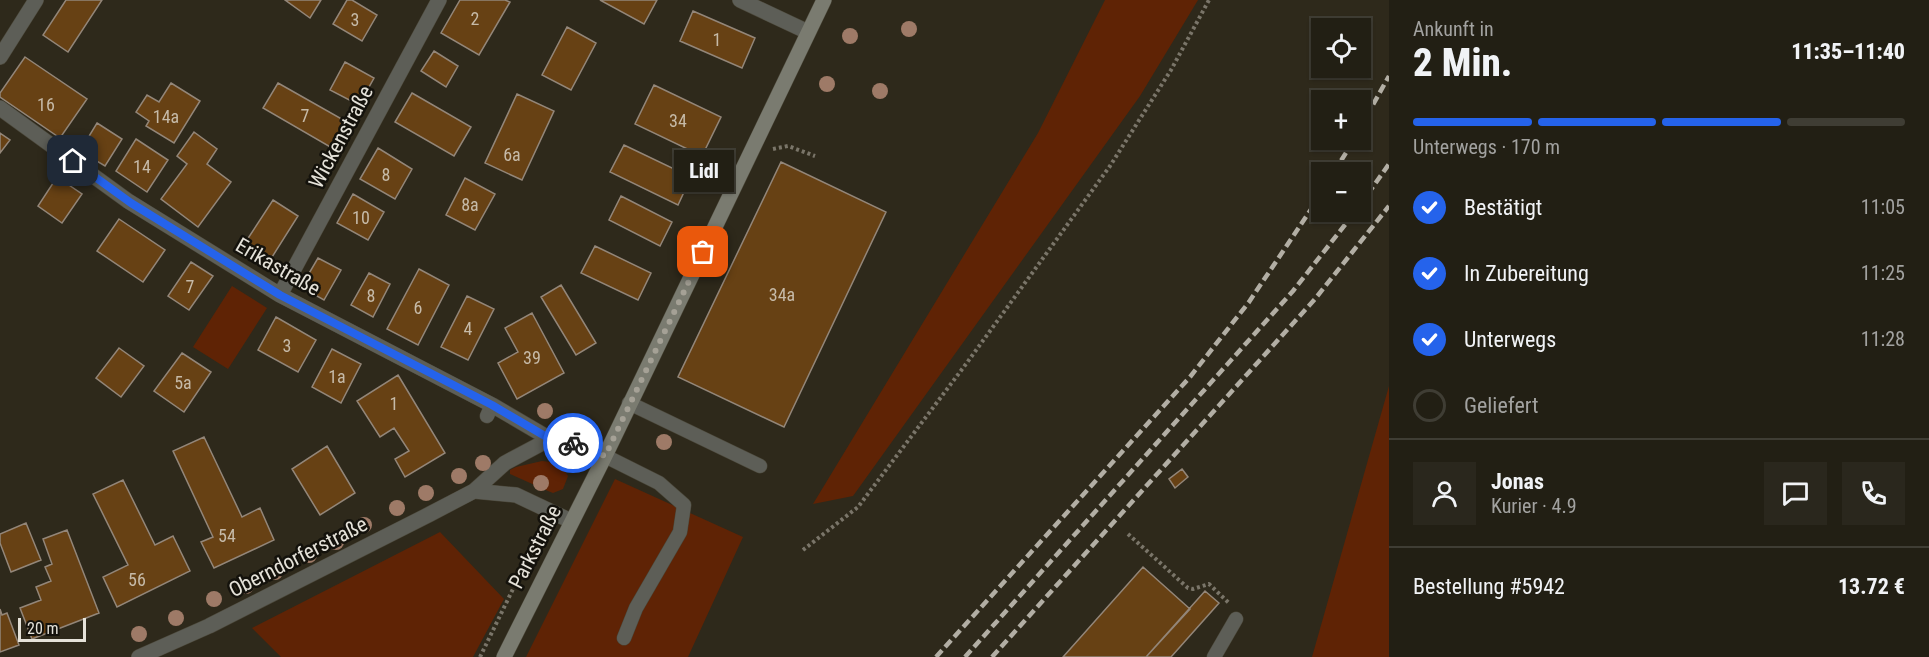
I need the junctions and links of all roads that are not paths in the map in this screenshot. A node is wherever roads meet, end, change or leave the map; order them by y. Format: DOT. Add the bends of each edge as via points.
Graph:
graph roads {
  1 [pos="36,0"];
  2 [pos="439,0"];
  3 [pos="740,0"];
  4 [pos="824,0"];
  5 [pos="808,32"];
  6 [pos="0,57"];
  7 [pos="0,108"];
  8 [pos="280,295"];
  9 [pos="629,403"];
  10 [pos="550,439"];
  11 [pos="605,456"];
  12 [pos="760,466"];
  13 [pos="474,491"];
  14 [pos="571,521"];
  15 [pos="1236,620"];
  16 [pos="624,638"];
  17 [pos="139,657"];
  18 [pos="504,657"];
  19 [pos="1214,657"];
  1 -- 6 [label="street"];
  2 -- 8 [label="street, Wickenstraße"];
  3 -- 5 [label="street"];
  4 -- 5 [label="main road"];
  5 -- 9 [label="main road"];
  7 -- 8 [label="street, Erikastraße" via="128,201"];
  8 -- 10 [label="street, Erikastraße"];
  9 -- 11 [label="main road"];
  9 -- 12 [label="lane"];
  10 -- 11 [label="street" via="566,440"];
  10 -- 13 [label="street, Oberndorferstraße" via="505,463"];
  11 -- 14 [label="main road, Parkstraße"];
  11 -- 16 [label="lane" via="659,483 684,505 680,532 636,608"];
  13 -- 14 [label="street" via="516,495"];
  13 -- 17 [label="street, Oberndorferstraße" via="209,626"];
  14 -- 18 [label="main road, Parkstraße"];
  15 -- 19 [label="lane"];
}
